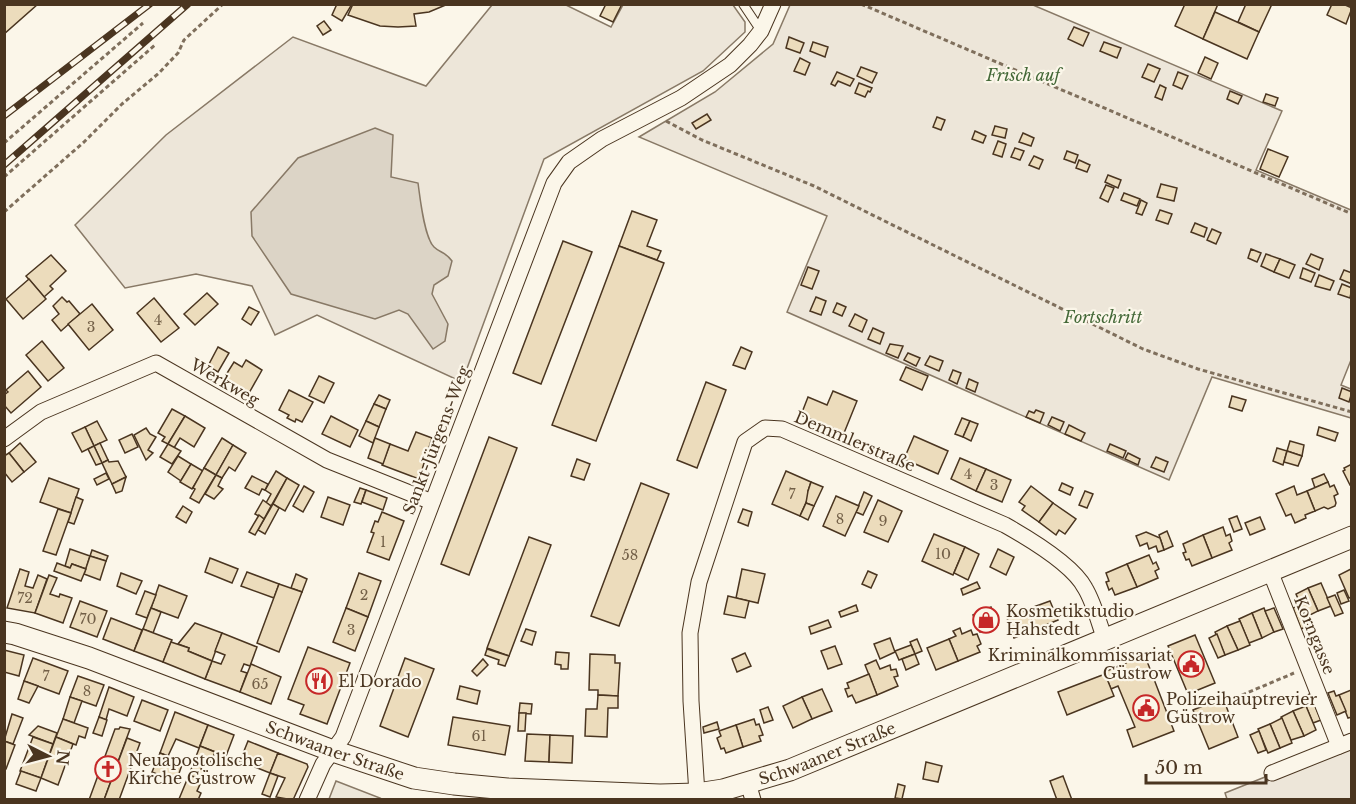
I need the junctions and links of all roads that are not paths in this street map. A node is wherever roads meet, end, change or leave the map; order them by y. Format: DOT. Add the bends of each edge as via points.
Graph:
graph roads {
  1 [pos="743,4"];
  2 [pos="773,4"];
  3 [pos="761,31"];
  4 [pos="4,439"];
  5 [pos="432,502"];
  6 [pos="1352,537"];
  7 [pos="1270,571"];
  8 [pos="4,632"];
  9 [pos="1105,640"];
  10 [pos="1346,743"];
  11 [pos="333,751"];
  12 [pos="1272,773"];
  13 [pos="751,791"];
  14 [pos="697,794"];
  15 [pos="307,800"];
  1 -- 3 [label="lane"];
  2 -- 3 [label="street, Sankt-Jürgens-Weg"];
  3 -- 5 [label="street, Sankt-Jürgens-Weg" via="716,76 602,139 569,162 554,183"];
  4 -- 5 [label="street, Werkweg" via="40,412 156,363 327,460"];
  5 -- 11 [label="street, Sankt-Jürgens-Weg" via="343,736"];
  6 -- 7 [label="main road, Schwaaner Straße"];
  7 -- 9 [label="main road, Schwaaner Straße"];
  7 -- 10 [label="street, Korngasse" via="1308,667"];
  8 -- 11 [label="main road, Schwaaner Straße" via="89,658"];
  9 -- 13 [label="main road, Schwaaner Straße" via="790,770"];
  9 -- 14 [label="street, Demmlerstraße" via="1085,586 1028,538 782,429 765,428 745,442 699,582 690,633"];
  10 -- 12 [label="street, Korngasse"];
  11 -- 14 [label="main road, Schwaaner Straße" via="414,777 454,784 629,795"];
  11 -- 15 [label="street, Sankt-Jürgens-Weg"];
  13 -- 14 [label="main road, Schwaaner Straße"];
}
